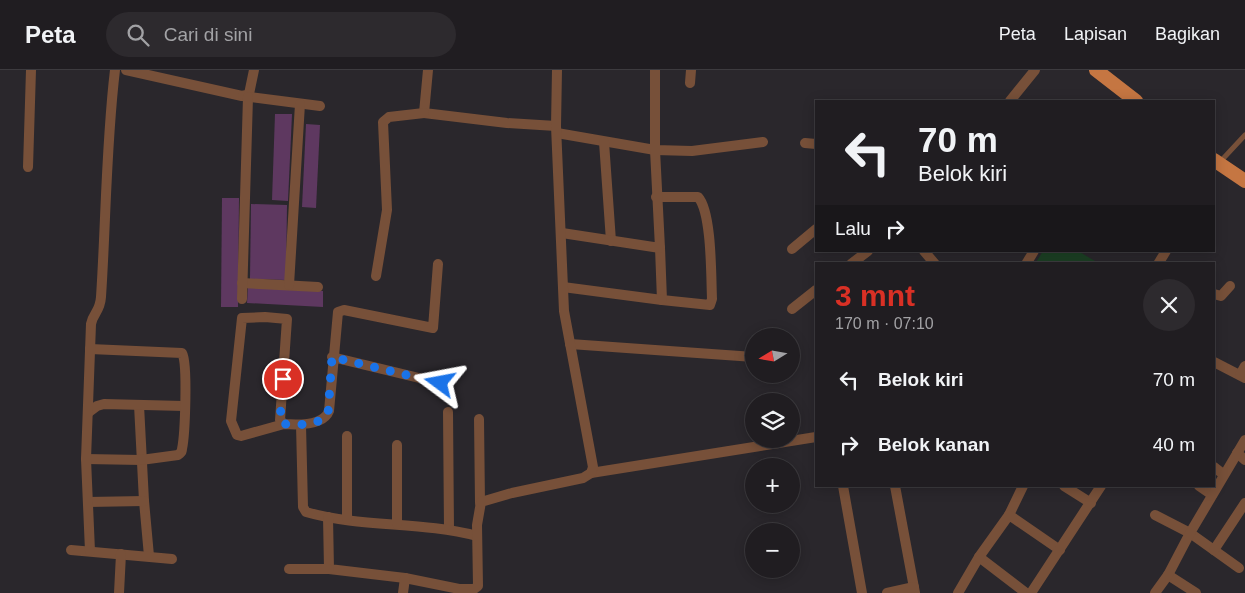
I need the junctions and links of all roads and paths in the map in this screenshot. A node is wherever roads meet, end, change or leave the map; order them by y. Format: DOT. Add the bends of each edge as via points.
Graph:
graph roads {
  1 [pos="31,70"];
  2 [pos="115,70"];
  3 [pos="126,70"];
  4 [pos="254,70"];
  5 [pos="428,70"];
  6 [pos="557,70"];
  7 [pos="654,70"];
  8 [pos="691,70"];
  9 [pos="1035,70"];
  10 [pos="1096,70"];
  11 [pos="690,83"];
  12 [pos="245,96"];
  13 [pos="1130,99"];
  14 [pos="1011,100"];
  15 [pos="300,104"];
  16 [pos="320,106"];
  17 [pos="424,113"];
  18 [pos="557,129"];
  19 [pos="1245,135"];
  20 [pos="604,142"];
  21 [pos="763,142"];
  22 [pos="805,143"];
  23 [pos="815,144"];
  24 [pos="654,150"];
  25 [pos="1216,165"];
  26 [pos="28,168"];
  27 [pos="1245,181"];
  28 [pos="656,197"];
  29 [pos="815,230"];
  30 [pos="562,233"];
  31 [pos="611,240"];
  32 [pos="660,248"];
  33 [pos="792,249"];
  34 [pos="867,252"];
  35 [pos="925,252"];
  36 [pos="854,262"];
  37 [pos="932,262"];
  38 [pos="438,264"];
  39 [pos="376,276"];
  40 [pos="242,282"];
  41 [pos="289,285"];
  42 [pos="1230,286"];
  43 [pos="318,287"];
  44 [pos="563,287"];
  45 [pos="815,291"];
  46 [pos="1215,294"];
  47 [pos="242,298"];
  48 [pos="662,300"];
  49 [pos="792,309"];
  50 [pos="570,344"];
  51 [pos="90,349"];
  52 [pos="745,356"];
  53 [pos="332,357"];
  54 [pos="1215,362"];
  55 [pos="1243,373"];
  56 [pos="440,383"];
  57 [pos="139,405"];
  58 [pos="184,406"];
  59 [pos="89,412"];
  60 [pos="448,412"];
  61 [pos="479,419"];
  62 [pos="284,424"];
  63 [pos="301,425"];
  64 [pos="347,436"];
  65 [pos="815,437"];
  66 [pos="1245,440"];
  67 [pos="397,445"];
  68 [pos="1241,457"];
  69 [pos="86,459"];
  70 [pos="141,460"];
  71 [pos="1215,468"];
  72 [pos="591,473"];
  73 [pos="1223,474"];
  74 [pos="843,487"];
  75 [pos="895,487"];
  76 [pos="1023,487"];
  77 [pos="1066,487"];
  78 [pos="1100,487"];
  79 [pos="1201,487"];
  80 [pos="1212,494"];
  81 [pos="144,501"];
  82 [pos="88,502"];
  83 [pos="480,503"];
  84 [pos="1245,503"];
  85 [pos="1091,504"];
  86 [pos="1009,515"];
  87 [pos="1155,515"];
  88 [pos="328,517"];
  89 [pos="347,519"];
  90 [pos="397,524"];
  91 [pos="449,529"];
  92 [pos="1190,533"];
  93 [pos="477,536"];
  94 [pos="71,550"];
  95 [pos="1060,550"];
  96 [pos="1214,550"];
  97 [pos="90,551"];
  98 [pos="121,554"];
  99 [pos="149,556"];
  100 [pos="979,557"];
  101 [pos="172,559"];
  102 [pos="1239,568"];
  103 [pos="289,569"];
  104 [pos="329,569"];
  105 [pos="1168,575"];
  106 [pos="405,578"];
  107 [pos="914,590"];
  108 [pos="119,593"];
  109 [pos="403,593"];
  110 [pos="862,593"];
  111 [pos="887,593"];
  112 [pos="958,593"];
  113 [pos="1026,593"];
  114 [pos="1031,593"];
  115 [pos="1155,593"];
  116 [pos="1196,593"];
  1 -- 26 [label="street"];
  2 -- 51 [label="street" via="109,124 101,303 91,320"];
  3 -- 12 [label="street"];
  4 -- 12 [label="street" via="249,94"];
  5 -- 17 [label="street"];
  6 -- 18 [label="street"];
  7 -- 24 [label="street"];
  8 -- 11 [label="street"];
  9 -- 14 [label="street"];
  10 -- 13 [label="main road"];
  12 -- 15 [label="street"];
  12 -- 40 [label="street"];
  15 -- 16 [label="street"];
  15 -- 41 [label="street"];
  17 -- 18 [label="street"];
  17 -- 39 [label="street" via="388,116 383,122 388,210"];
  18 -- 20 [label="street"];
  18 -- 30 [label="street"];
  19 -- 25 [label="lane"];
  20 -- 24 [label="street"];
  20 -- 31 [label="street"];
  21 -- 24 [label="street" via="692,151"];
  22 -- 23 [label="street"];
  24 -- 28 [label="street"];
  25 -- 27 [label="main road"];
  28 -- 32 [label="street"];
  28 -- 48 [label="street" via="698,197 703,203 709,244 712,299 707,306"];
  29 -- 33 [label="street"];
  30 -- 31 [label="street"];
  30 -- 44 [label="street"];
  31 -- 32 [label="street"];
  32 -- 48 [label="street"];
  34 -- 36 [label="street"];
  35 -- 37 [label="street"];
  38 -- 53 [label="street" via="433,328 340,311"];
  40 -- 41 [label="street"];
  40 -- 47 [label="street"];
  41 -- 43 [label="street"];
  42 -- 46 [label="street" via="1220,296"];
  44 -- 48 [label="street"];
  44 -- 50 [label="street"];
  45 -- 49 [label="street"];
  50 -- 52 [label="street"];
  50 -- 72 [label="street" via="593,468"];
  51 -- 58 [label="street" via="182,353 185,361"];
  51 -- 59 [label="street"];
  53 -- 56 [label="street"];
  53 -- 63 [label="street" via="328,414 325,418"];
  54 -- 55 [label="street"];
  57 -- 58 [label="street"];
  57 -- 59 [label="street" via="104,404"];
  57 -- 70 [label="street"];
  58 -- 70 [label="street" via="182,452"];
  59 -- 69 [label="street"];
  60 -- 91 [label="street"];
  61 -- 83 [label="street"];
  62 -- 62 [label="street" via="241,436 233,429 231,421 240,319 243,317 287,320 279,417"];
  62 -- 63 [label="street"];
  63 -- 88 [label="street" via="303,508 306,512"];
  64 -- 89 [label="street"];
  65 -- 72 [label="street"];
  66 -- 68 [label="street"];
  67 -- 90 [label="street"];
  68 -- 73 [label="street"];
  69 -- 70 [label="street"];
  69 -- 82 [label="street"];
  70 -- 81 [label="street"];
  71 -- 73 [label="street"];
  72 -- 83 [label="street" via="583,478 493,497"];
  73 -- 80 [label="street"];
  74 -- 110 [label="street"];
  75 -- 107 [label="street"];
  76 -- 86 [label="street"];
  77 -- 85 [label="street"];
  78 -- 85 [label="street"];
  79 -- 80 [label="street"];
  80 -- 92 [label="street"];
  81 -- 82 [label="street"];
  81 -- 99 [label="street"];
  82 -- 97 [label="street"];
  83 -- 93 [label="street"];
  84 -- 96 [label="street"];
  85 -- 95 [label="street"];
  86 -- 95 [label="street"];
  86 -- 100 [label="street"];
  87 -- 92 [label="street"];
  88 -- 89 [label="street"];
  88 -- 104 [label="street"];
  89 -- 90 [label="street"];
  90 -- 91 [label="street"];
  91 -- 93 [label="street"];
  92 -- 96 [label="street"];
  92 -- 105 [label="street"];
  93 -- 106 [label="street" via="476,588 459,589"];
  94 -- 97 [label="street"];
  95 -- 114 [label="street"];
  96 -- 102 [label="street"];
  97 -- 98 [label="street"];
  98 -- 99 [label="street"];
  98 -- 108 [label="street"];
  99 -- 101 [label="street"];
  100 -- 112 [label="street"];
  100 -- 113 [label="street"];
  103 -- 104 [label="street"];
  104 -- 106 [label="street"];
  105 -- 115 [label="street"];
  105 -- 116 [label="street"];
  106 -- 109 [label="street"];
  107 -- 111 [label="street"];
}
